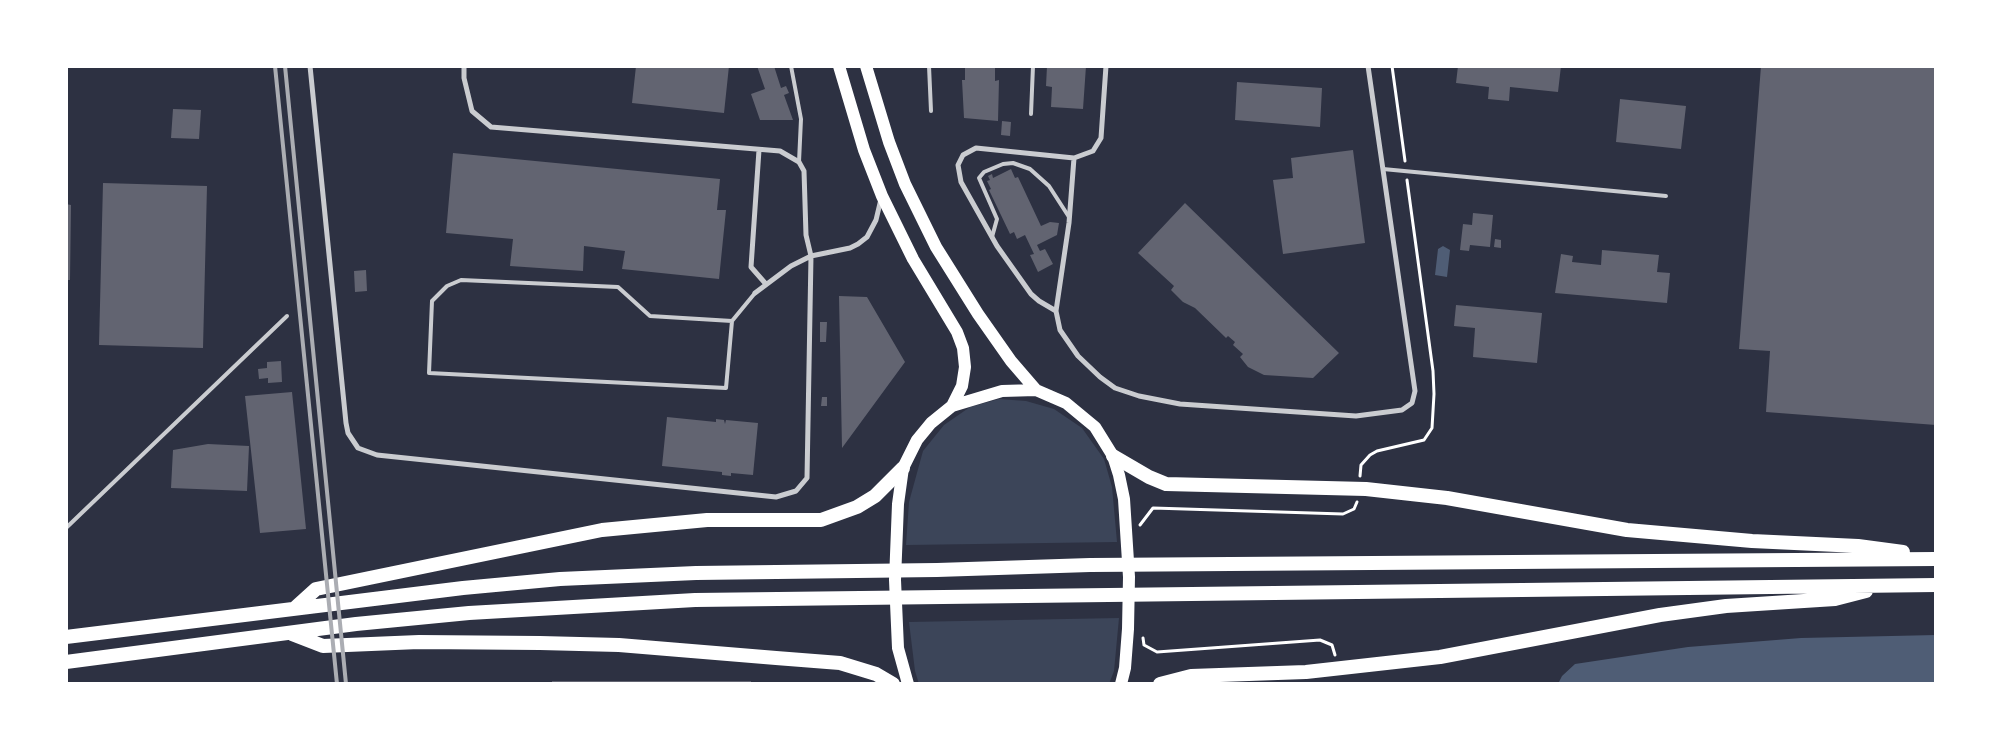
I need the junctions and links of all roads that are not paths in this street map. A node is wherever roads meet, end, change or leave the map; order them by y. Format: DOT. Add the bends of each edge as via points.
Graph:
graph roads {
  1 [pos="310,66"];
  2 [pos="464,66"];
  3 [pos="791,66"];
  4 [pos="838,66"];
  5 [pos="866,66"];
  6 [pos="929,66"];
  7 [pos="1033,66"];
  8 [pos="1106,66"];
  9 [pos="1368,66"];
  10 [pos="931,111"];
  11 [pos="1031,114"];
  12 [pos="759,150"];
  13 [pos="1074,158"];
  14 [pos="798,162"];
  15 [pos="1383,169"];
  16 [pos="882,196"];
  17 [pos="1666,196"];
  18 [pos="1069,217"];
  19 [pos="992,238"];
  20 [pos="811,256"];
  21 [pos="765,284"];
  22 [pos="755,293"];
  23 [pos="1056,311"];
  24 [pos="287,316"];
  25 [pos="732,321"];
  26 [pos="1036,390"];
  27 [pos="952,406"];
  28 [pos="1113,456"];
  29 [pos="903,468"];
  30 [pos="66,528"];
  31 [pos="1936,557"];
  32 [pos="1891,585"];
  33 [pos="1936,585"];
  34 [pos="294,608"];
  35 [pos="289,633"];
  36 [pos="66,637"];
  37 [pos="66,662"];
  38 [pos="893,684"];
  39 [pos="908,684"];
  40 [pos="1121,684"];
  41 [pos="1160,684"];
  1 -- 20 [label="street" via="346,423 352,441 365,452 776,497 796,491 807,478"];
  2 -- 12 [label="street" via="472,111 491,127"];
  3 -- 14 [label="lane" via="801,119"];
  4 -- 16 [label="main road"];
  5 -- 26 [label="main road" via="905,184 936,247 978,314"];
  6 -- 10 [label="lane"];
  7 -- 11 [label="lane"];
  8 -- 13 [label="street" via="1101,138 1093,151"];
  9 -- 15 [label="street"];
  12 -- 14 [label="street" via="780,151"];
  12 -- 21 [label="street" via="752,266"];
  13 -- 18 [label="street"];
  13 -- 19 [label="street" via="976,148 963,155 958,165 961,182"];
  14 -- 20 [label="street" via="804,171 806,235"];
  15 -- 17 [label="lane"];
  15 -- 23 [label="street" via="1415,391 1412,403 1402,410 1356,416 1180,404 1139,396 1116,388 1078,356 1060,330"];
  16 -- 20 [label="street" via="876,220 867,237 850,248"];
  16 -- 27 [label="main road" via="963,348 962,386"];
  18 -- 19 [label="lane" via="1049,186 1030,169 1013,163 1003,164 984,172 979,178 997,219"];
  18 -- 23 [label="street"];
  19 -- 23 [label="street" via="1031,294"];
  20 -- 21 [label="street"];
  21 -- 22 [label="street"];
  22 -- 25 [label="lane"];
  24 -- 30 [label="lane"];
  25 -- 25 [label="lane" via="726,388 429,373 432,301 447,286 461,280 618,288 650,316"];
  26 -- 27 [label="main road" via="1002,390"];
  26 -- 28 [label="main road" via="1081,413 1106,441"];
  27 -- 29 [label="main road" via="917,440"];
  28 -- 31 [label="highway" via="1166,484 1360,489 1446,498 1627,530 1858,546"];
  28 -- 40 [label="main road" via="1124,499 1129,576 1128,629"];
  29 -- 34 [label="highway" via="875,496 857,507 822,520 708,520 621,528 554,539 316,589"];
  29 -- 39 [label="main road" via="894,580 898,648"];
  31 -- 34 [label="highway" via="1090,565 696,574 560,579"];
  32 -- 33 [label="highway"];
  32 -- 35 [label="highway" via="695,600 559,606"];
  32 -- 41 [label="highway" via="1834,598 1726,606 1660,615 1440,657 1306,672 1191,676"];
  34 -- 36 [label="highway"];
  35 -- 37 [label="highway"];
  35 -- 38 [label="highway" via="323,646 475,642 620,645 840,663 876,674"];
}
